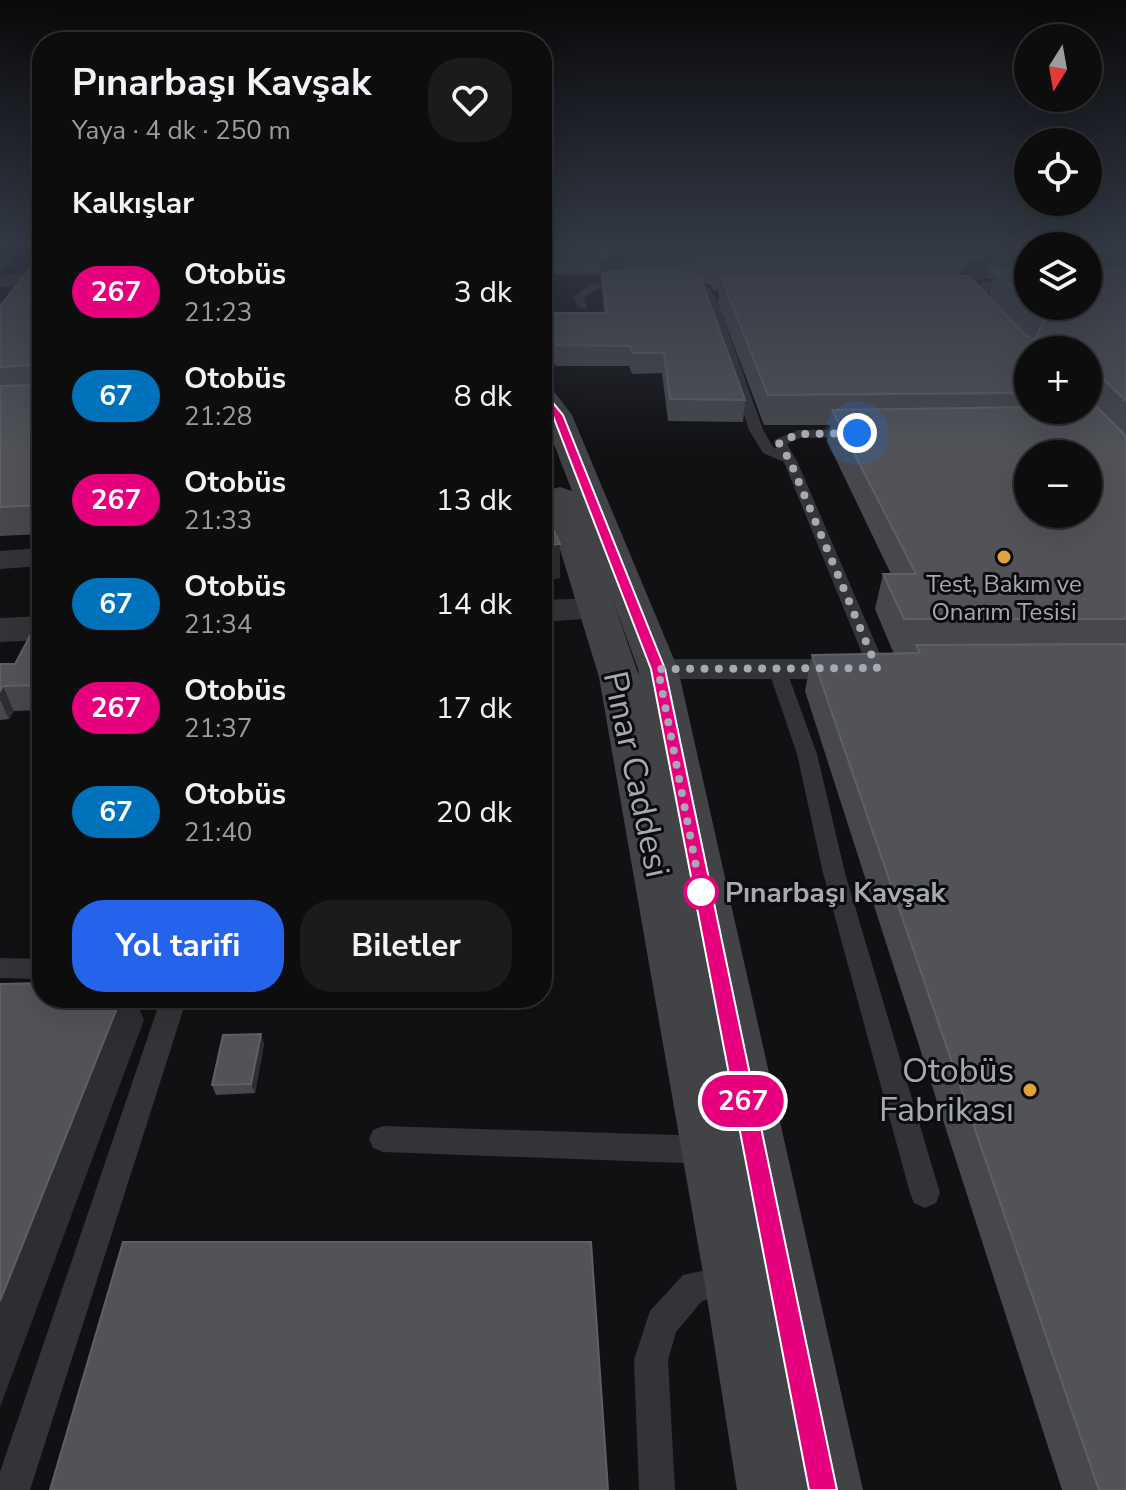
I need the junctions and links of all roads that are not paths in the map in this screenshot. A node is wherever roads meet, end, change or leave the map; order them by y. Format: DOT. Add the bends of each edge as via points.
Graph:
graph roads {
  1 [pos="716,313"];
  2 [pos="981,313"];
  3 [pos="1014,344"];
  4 [pos="552,408"];
  5 [pos="876,432"];
  6 [pos="790,461"];
  7 [pos="552,503"];
  8 [pos="556,527"];
  9 [pos="32,558"];
  10 [pos="0,560"];
  11 [pos="597,609"];
  12 [pos="552,611"];
  13 [pos="32,628"];
  14 [pos="0,630"];
  15 [pos="892,668"];
  16 [pos="658,669"];
  17 [pos="777,669"];
  18 [pos="0,968"];
  19 [pos="32,969"];
  20 [pos="171,1008"];
  21 [pos="383,1139"];
  22 [pos="733,1149"];
  23 [pos="925,1193"];
  24 [pos="760,1282"];
  25 [pos="12,1490"];
  26 [pos="657,1490"];
  27 [pos="777,1490"];
  28 [pos="823,1490"];
  1 -- 6 [label="lane" via="756,430 768,450"];
  2 -- 3 [label="street"];
  4 -- 16 [label="main road, Pınar Caddesi"];
  5 -- 6 [label="lane" via="787,436 779,443"];
  6 -- 15 [label="lane"];
  7 -- 8 [label="main road, Pınar Caddesi"];
  8 -- 11 [label="main road, Pınar Caddesi"];
  9 -- 10 [label="street"];
  11 -- 12 [label="street"];
  11 -- 22 [label="main road, Pınar Caddesi" via="619,677"];
  13 -- 14 [label="street"];
  15 -- 17 [label="street"];
  16 -- 17 [label="street"];
  16 -- 22 [label="main road, Pınar Caddesi"];
  17 -- 23 [label="lane" via="807,754 834,873"];
  18 -- 19 [label="lane"];
  20 -- 25 [label="lane"];
  21 -- 22 [label="lane"];
  22 -- 24 [label="main road, Pınar Caddesi"];
  24 -- 26 [label="lane" via="694,1286 662,1323 651,1360"];
  24 -- 27 [label="main road, Pınar Caddesi"];
  24 -- 28 [label="main road, Pınar Caddesi"];
}
